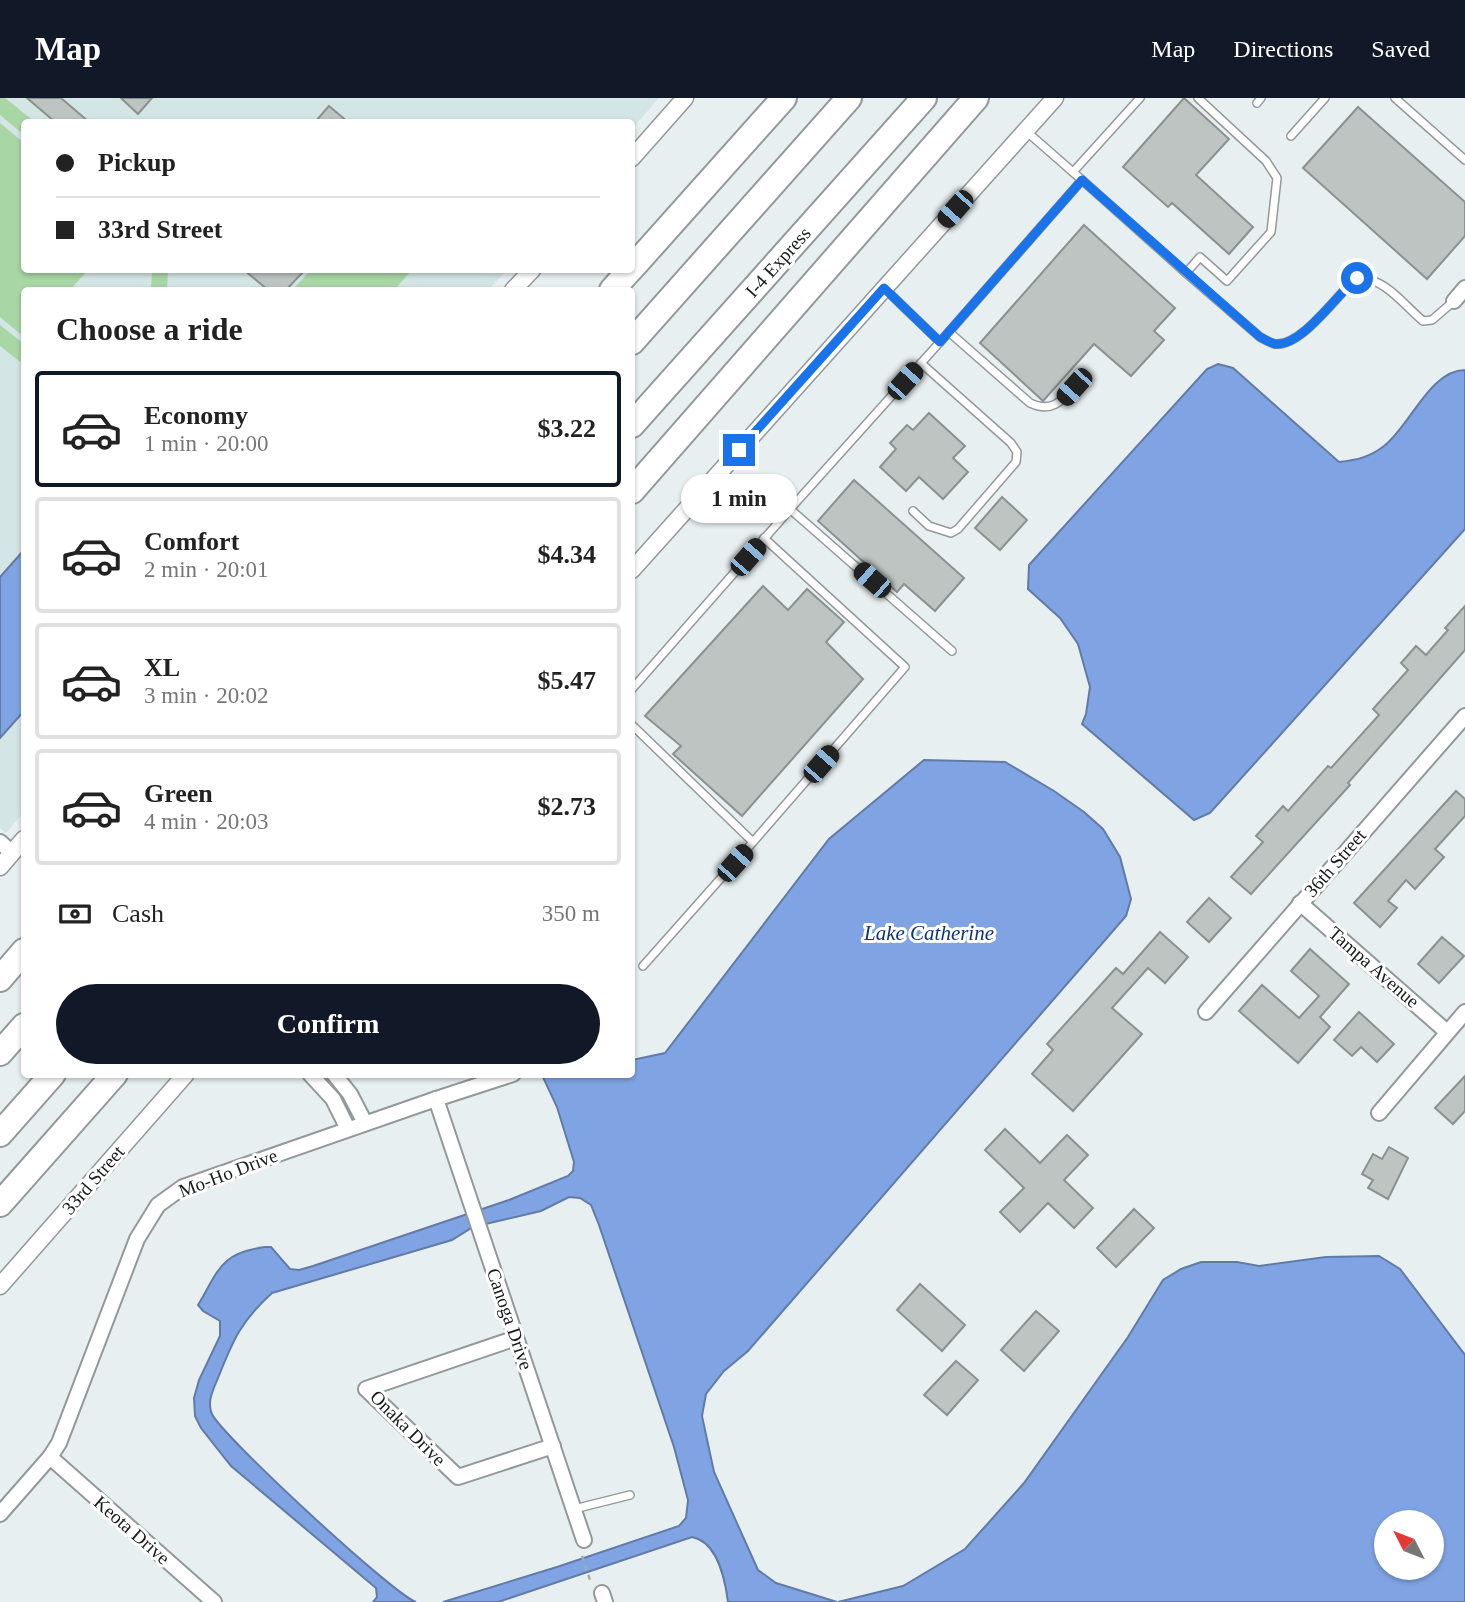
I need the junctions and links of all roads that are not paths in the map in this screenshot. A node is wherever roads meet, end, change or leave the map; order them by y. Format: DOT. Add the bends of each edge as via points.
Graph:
graph roads {
  1 [pos="685,98"];
  2 [pos="783,98"];
  3 [pos="849,98"];
  4 [pos="924,98"];
  5 [pos="976,98"];
  6 [pos="1055,98"];
  7 [pos="1140,98"];
  8 [pos="1198,98"];
  9 [pos="1325,98"];
  10 [pos="1395,98"];
  11 [pos="1026,130"];
  12 [pos="1291,136"];
  13 [pos="635,155"];
  14 [pos="1465,160"];
  15 [pos="1073,172"];
  16 [pos="1082,180"];
  17 [pos="635,264"];
  18 [pos="529,273"];
  19 [pos="627,273"];
  20 [pos="1186,273"];
  21 [pos="516,287"];
  22 [pos="615,287"];
  23 [pos="884,288"];
  24 [pos="1462,293"];
  25 [pos="949,332"];
  26 [pos="635,339"];
  27 [pos="940,342"];
  28 [pos="921,363"];
  29 [pos="1074,387"];
  30 [pos="635,422"];
  31 [pos="721,471"];
  32 [pos="635,488"];
  33 [pos="790,509"];
  34 [pos="912,511"];
  35 [pos="778,523"];
  36 [pos="764,538"];
  37 [pos="635,567"];
  38 [pos="953,651"];
  39 [pos="635,687"];
  40 [pos="1465,716"];
  41 [pos="635,728"];
  42 [pos="754,842"];
  43 [pos="6,848"];
  44 [pos="0,867"];
  45 [pos="1300,903"];
  46 [pos="21,954"];
  47 [pos="643,966"];
  48 [pos="0,979"];
  49 [pos="1206,1012"];
  50 [pos="1465,1012"];
  51 [pos="21,1029"];
  52 [pos="1447,1032"];
  53 [pos="0,1053"];
  54 [pos="49,1078"];
  55 [pos="111,1078"];
  56 [pos="182,1078"];
  57 [pos="314,1078"];
  58 [pos="337,1078"];
  59 [pos="492,1078"];
  60 [pos="436,1099"];
  61 [pos="1379,1113"];
  62 [pos="365,1124"];
  63 [pos="348,1129"];
  64 [pos="0,1134"];
  65 [pos="0,1204"];
  66 [pos="0,1286"];
  67 [pos="516,1338"];
  68 [pos="553,1446"];
  69 [pos="50,1457"];
  70 [pos="630,1495"];
  71 [pos="574,1509"];
  72 [pos="0,1514"];
  73 [pos="583,1547"];
  74 [pos="214,1602"];
  1 -- 13 [label="street"];
  2 -- 17 [label="highway"];
  3 -- 26 [label="highway"];
  4 -- 30 [label="highway, I-4 Express"];
  5 -- 32 [label="highway"];
  6 -- 11 [label="street"];
  7 -- 15 [label="lane"];
  8 -- 20 [label="lane" via="1266,161 1277,178 1271,232 1227,281 1200,257"];
  9 -- 12 [label="lane"];
  10 -- 14 [label="lane"];
  11 -- 15 [label="lane"];
  11 -- 23 [label="street"];
  15 -- 16 [label="lane"];
  16 -- 20 [label="lane"];
  16 -- 25 [label="lane"];
  18 -- 21 [label="street"];
  19 -- 22 [label="highway"];
  20 -- 24 [label="lane" via="1260,337 1275,344 1302,334 1357,278 1381,283 1423,321 1432,320"];
  23 -- 27 [label="lane"];
  23 -- 31 [label="street"];
  25 -- 27 [label="lane"];
  25 -- 29 [label="lane" via="1040,408 1058,402"];
  27 -- 28 [label="lane"];
  28 -- 33 [label="lane"];
  28 -- 34 [label="lane" via="1017,452 1016,463 951,534 929,526"];
  31 -- 35 [label="lane"];
  31 -- 37 [label="street"];
  33 -- 35 [label="lane"];
  33 -- 38 [label="lane"];
  35 -- 36 [label="lane"];
  36 -- 39 [label="lane"];
  36 -- 42 [label="lane" via="905,667"];
  40 -- 45 [label="street, 36th Street"];
  41 -- 42 [label="lane"];
  42 -- 47 [label="lane"];
  43 -- 44 [label="street"];
  45 -- 49 [label="street, 36th Street"];
  45 -- 52 [label="street, Tampa Avenue"];
  46 -- 48 [label="highway"];
  50 -- 52 [label="street"];
  51 -- 53 [label="highway"];
  52 -- 61 [label="street"];
  54 -- 64 [label="highway"];
  55 -- 65 [label="highway"];
  56 -- 66 [label="street, 33rd Street"];
  57 -- 63 [label="street" via="333,1099"];
  58 -- 62 [label="street"];
  59 -- 60 [label="street, Mo-Ho Drive"];
  60 -- 62 [label="street, Mo-Ho Drive"];
  60 -- 67 [label="street, Canoga Drive"];
  62 -- 63 [label="street, Mo-Ho Drive"];
  63 -- 69 [label="street, Mo-Ho Drive" via="183,1187 158,1205 137,1239"];
  67 -- 68 [label="street, Canoga Drive"];
  67 -- 68 [label="street, Onaka Drive" via="366,1389 457,1477"];
  68 -- 71 [label="street, Canoga Drive"];
  69 -- 72 [label="street, Mo-Ho Drive"];
  69 -- 74 [label="street, Keota Drive"];
  70 -- 71 [label="lane"];
  71 -- 73 [label="street, Canoga Drive"];
}
